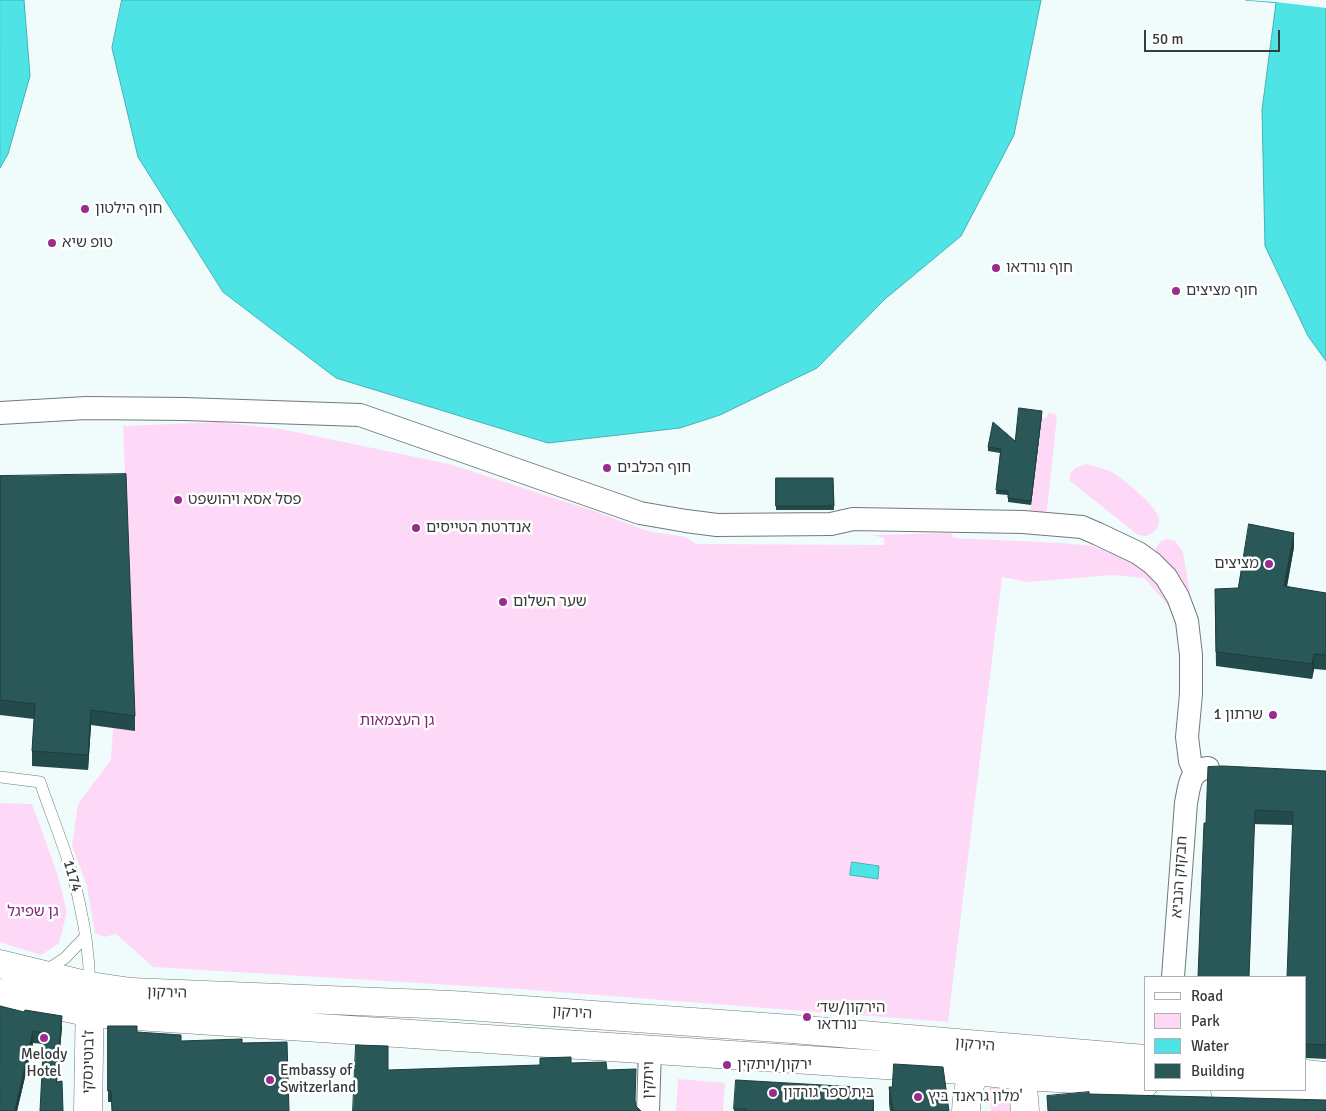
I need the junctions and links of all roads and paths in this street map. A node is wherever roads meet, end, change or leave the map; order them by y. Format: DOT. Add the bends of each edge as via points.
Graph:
graph roads {
  1 [pos="0,413"];
  2 [pos="1232,767"];
  3 [pos="1193,775"];
  4 [pos="0,777"];
  5 [pos="85,937"];
  6 [pos="0,964"];
  7 [pos="41,974"];
  8 [pos="1173,976"];
  9 [pos="90,986"];
  10 [pos="0,993"];
  11 [pos="90,1012"];
  12 [pos="1008,1047"];
  13 [pos="650,1049"];
  14 [pos="1144,1059"];
  15 [pos="925,1067"];
  16 [pos="976,1070"];
  17 [pos="1306,1074"];
  18 [pos="1022,1076"];
  19 [pos="1326,1076"];
  20 [pos="1144,1083"];
  21 [pos="1236,1091"];
  22 [pos="1326,1099"];
  23 [pos="88,1111"];
  24 [pos="648,1111"];
  25 [pos="965,1111"];
  26 [pos="1025,1111"];
  1 -- 3 [label="street" via="86,408 360,415 640,513 686,522 718,525 831,524 853,519 894,519 1024,522 1082,527 1152,563 1166,577 1178,598 1187,621 1191,655 1188,737"];
  2 -- 3 [label="street" via="1204,768"];
  3 -- 8 [label="street, חבקוק הנביא" via="1186,803"];
  4 -- 5 [label="lane, 1174" via="40,782 69,865"];
  5 -- 7 [label="lane" via="66,958"];
  5 -- 9 [label="lane, 1174"];
  6 -- 7 [label="main road, הירקון"];
  7 -- 9 [label="main road, הירקון"];
  9 -- 11 [label="main road, 1174"];
  9 -- 12 [label="main road, הירקון" via="131,992 461,1006"];
  10 -- 11 [label="main road, הירקון"];
  11 -- 13 [label="main road, הירקון"];
  11 -- 23 [label="main road, ז'בוטינסקי"];
  12 -- 14 [label="main road, הירקון"];
  12 -- 16 [label="main road"];
  12 -- 18 [label="main road"];
  13 -- 15 [label="main road, הירקון"];
  13 -- 24 [label="street, ויתקין"];
  15 -- 16 [label="main road, הירקון"];
  15 -- 25 [label="main road" via="956,1085"];
  16 -- 18 [label="main road, הירקון"];
  16 -- 25 [label="main road" via="969,1085"];
  17 -- 19 [label="main road"];
  18 -- 20 [label="main road, הירקון"];
  18 -- 26 [label="main road"];
  21 -- 22 [label="main road"];
}
